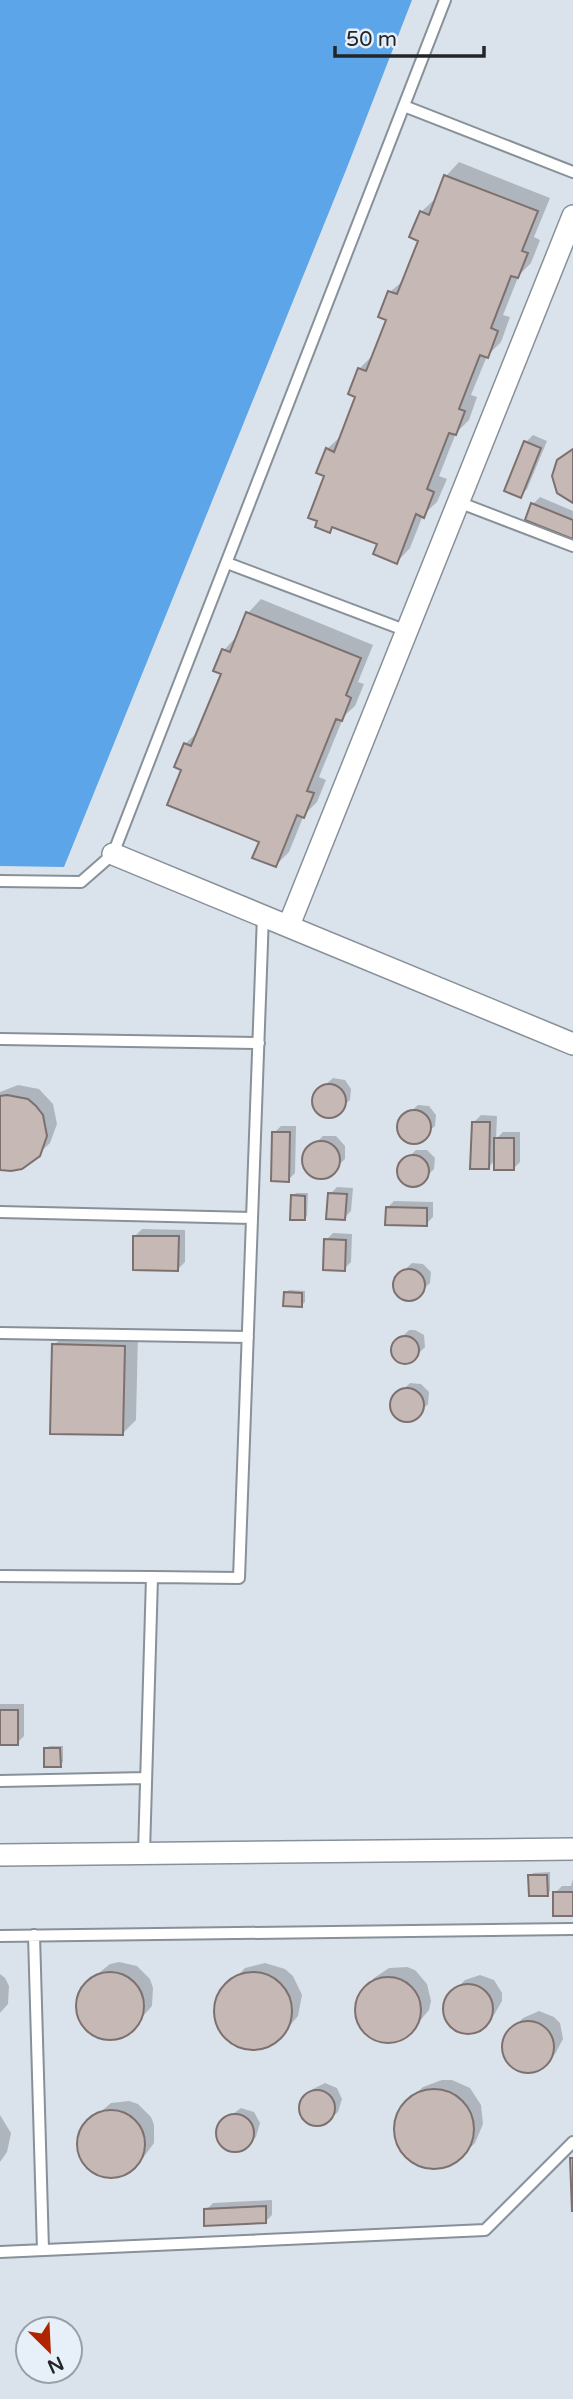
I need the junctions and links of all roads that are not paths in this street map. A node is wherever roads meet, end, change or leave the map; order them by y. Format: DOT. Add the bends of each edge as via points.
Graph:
graph roads {
  1 [pos="446,0"];
  2 [pos="404,106"];
  3 [pos="573,173"];
  4 [pos="573,216"];
  5 [pos="458,502"];
  6 [pos="573,546"];
  7 [pos="227,563"];
  8 [pos="407,631"];
  9 [pos="113,854"];
  10 [pos="0,881"];
  11 [pos="263,915"];
  12 [pos="289,925"];
  13 [pos="0,1040"];
  14 [pos="259,1043"];
  15 [pos="573,1044"];
  16 [pos="0,1212"];
  17 [pos="252,1218"];
  18 [pos="0,1332"];
  19 [pos="248,1337"];
  20 [pos="0,1576"];
  21 [pos="152,1577"];
  22 [pos="146,1778"];
  23 [pos="0,1781"];
  24 [pos="573,1849"];
  25 [pos="144,1853"];
  26 [pos="0,1855"];
  27 [pos="573,1929"];
  28 [pos="34,1935"];
  29 [pos="0,1936"];
  30 [pos="573,2142"];
  31 [pos="43,2250"];
  32 [pos="0,2252"];
  1 -- 2 [label="lane"];
  2 -- 3 [label="lane"];
  2 -- 7 [label="lane"];
  4 -- 5 [label="street"];
  5 -- 6 [label="lane"];
  5 -- 8 [label="street"];
  7 -- 8 [label="lane"];
  7 -- 9 [label="lane"];
  8 -- 12 [label="street"];
  9 -- 10 [label="lane" via="81,882"];
  9 -- 11 [label="street"];
  11 -- 12 [label="street"];
  11 -- 14 [label="lane"];
  12 -- 15 [label="street"];
  13 -- 14 [label="lane"];
  14 -- 17 [label="lane"];
  16 -- 17 [label="lane"];
  17 -- 19 [label="lane"];
  18 -- 19 [label="lane"];
  19 -- 21 [label="lane" via="239,1577"];
  20 -- 21 [label="lane"];
  21 -- 22 [label="lane"];
  22 -- 23 [label="lane"];
  22 -- 25 [label="lane"];
  24 -- 25 [label="street"];
  25 -- 26 [label="street"];
  27 -- 28 [label="lane"];
  28 -- 29 [label="lane"];
  28 -- 31 [label="lane"];
  30 -- 31 [label="lane" via="485,2230"];
  31 -- 32 [label="lane"];
}
